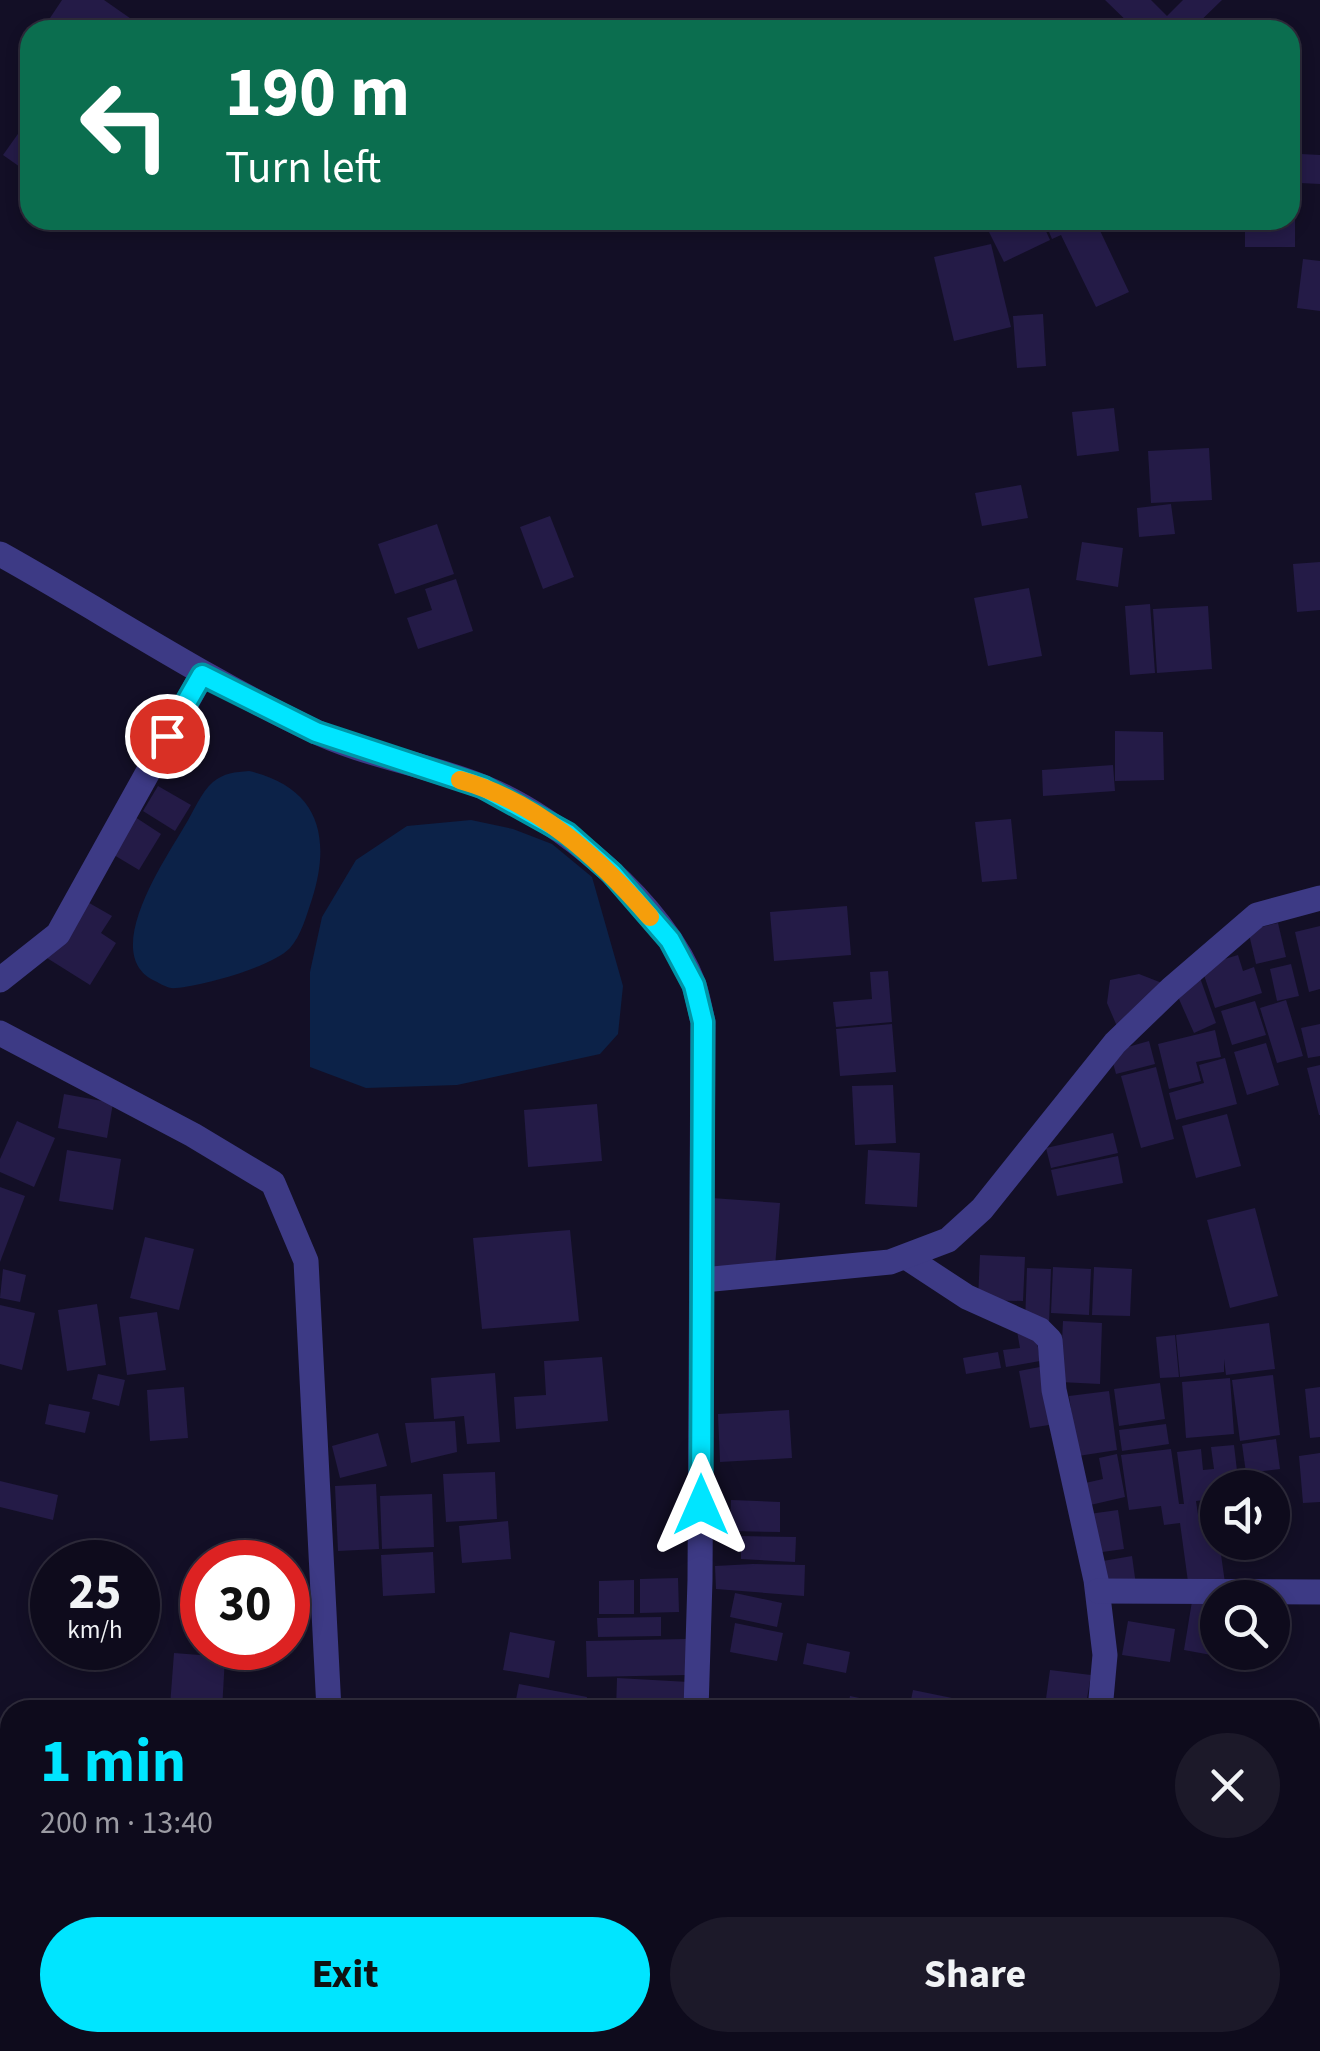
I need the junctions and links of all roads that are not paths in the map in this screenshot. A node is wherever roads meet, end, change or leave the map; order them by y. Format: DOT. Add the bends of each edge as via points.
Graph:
graph roads {
  1 [pos="0,554"];
  2 [pos="202,675"];
  3 [pos="1320,898"];
  4 [pos="0,980"];
  5 [pos="0,1033"];
  6 [pos="906,1257"];
  7 [pos="703,1280"];
  8 [pos="1098,1592"];
  9 [pos="1320,1592"];
  10 [pos="328,1700"];
  11 [pos="696,1700"];
  12 [pos="1101,1700"];
  1 -- 2 [label="street"];
  2 -- 4 [label="street" via="58,934"];
  2 -- 7 [label="street" via="316,732 483,787 568,834 670,940 694,985 703,1022"];
  3 -- 6 [label="street" via="1257,916 1184,978 1115,1043 982,1209 948,1240"];
  5 -- 10 [label="street" via="273,1182 306,1261"];
  6 -- 7 [label="street"];
  6 -- 8 [label="street" via="1050,1340 1054,1390"];
  7 -- 11 [label="street"];
  8 -- 9 [label="street"];
  8 -- 12 [label="street" via="1105,1655"];
}
